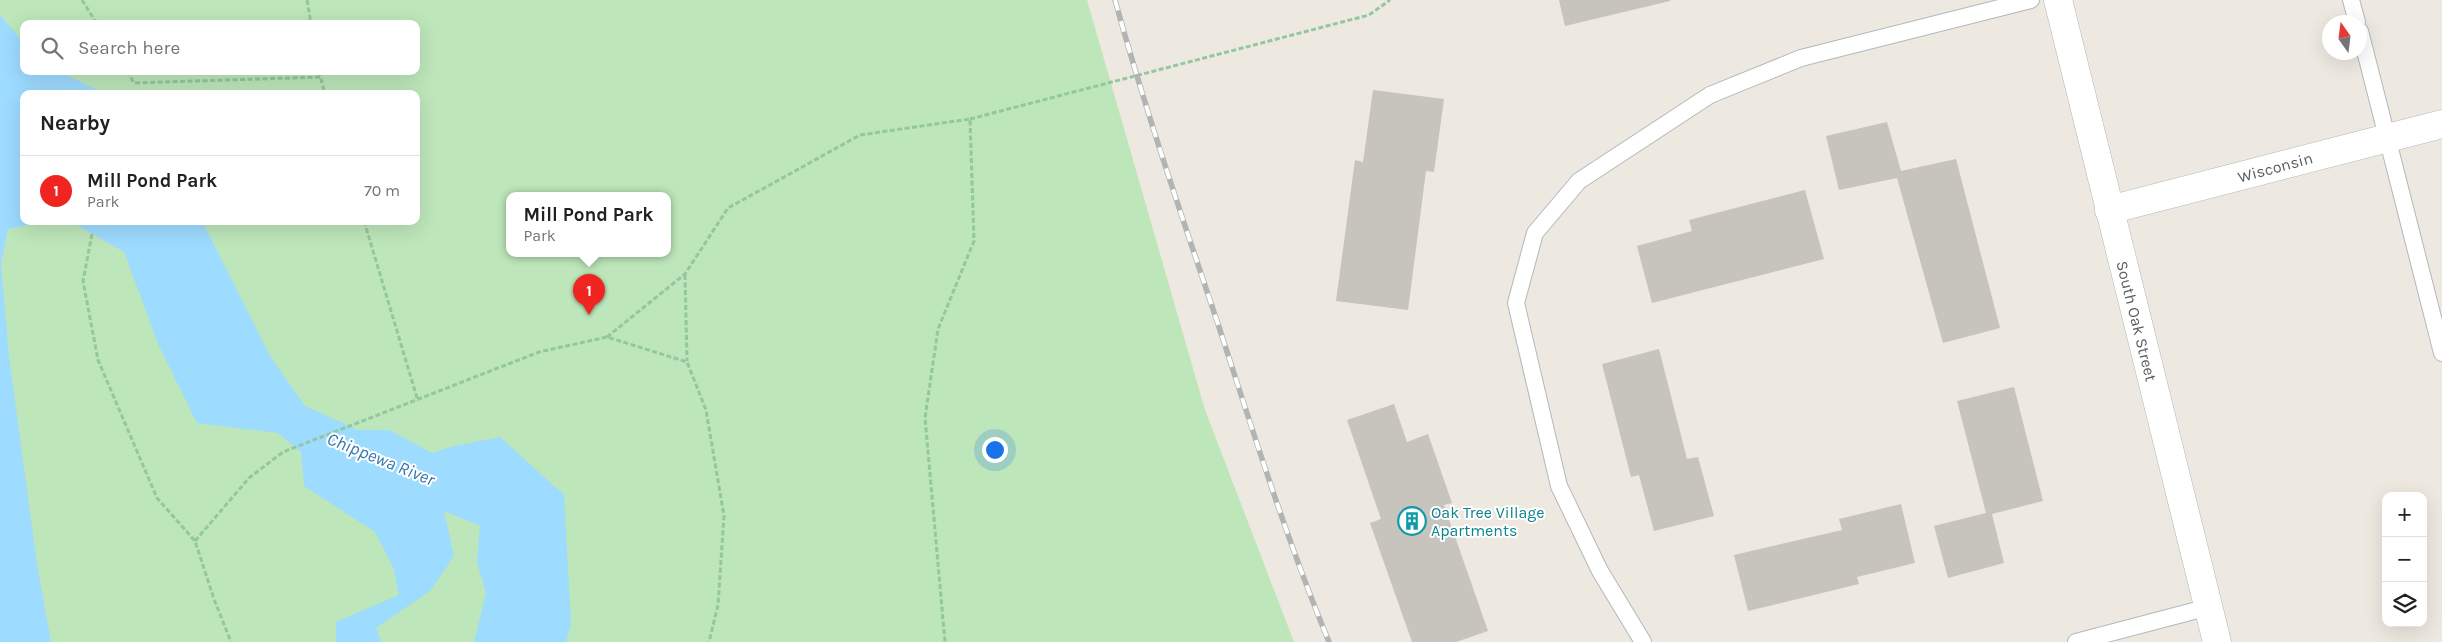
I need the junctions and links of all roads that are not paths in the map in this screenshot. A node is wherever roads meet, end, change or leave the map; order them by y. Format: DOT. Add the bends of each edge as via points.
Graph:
graph roads {
  1 [pos="2031,0"];
  2 [pos="2058,0"];
  3 [pos="2351,0"];
  4 [pos="2355,15"];
  5 [pos="2367,59"];
  6 [pos="2442,124"];
  7 [pos="2387,138"];
  8 [pos="2109,210"];
  9 [pos="2442,352"];
  10 [pos="2209,607"];
  11 [pos="1643,642"];
  12 [pos="2076,642"];
  13 [pos="2217,642"];
  1 -- 11 [label="lane" via="1801,58 1710,95 1579,181 1534,232 1516,303 1559,486 1600,571"];
  2 -- 8 [label="street, South Oak Street"];
  3 -- 4 [label="lane"];
  5 -- 7 [label="lane"];
  6 -- 7 [label="street, Wisconsin"];
  7 -- 8 [label="street, Wisconsin"];
  7 -- 9 [label="lane"];
  8 -- 10 [label="street, South Oak Street"];
  10 -- 12 [label="lane"];
  10 -- 13 [label="street, South Oak Street"];
}
